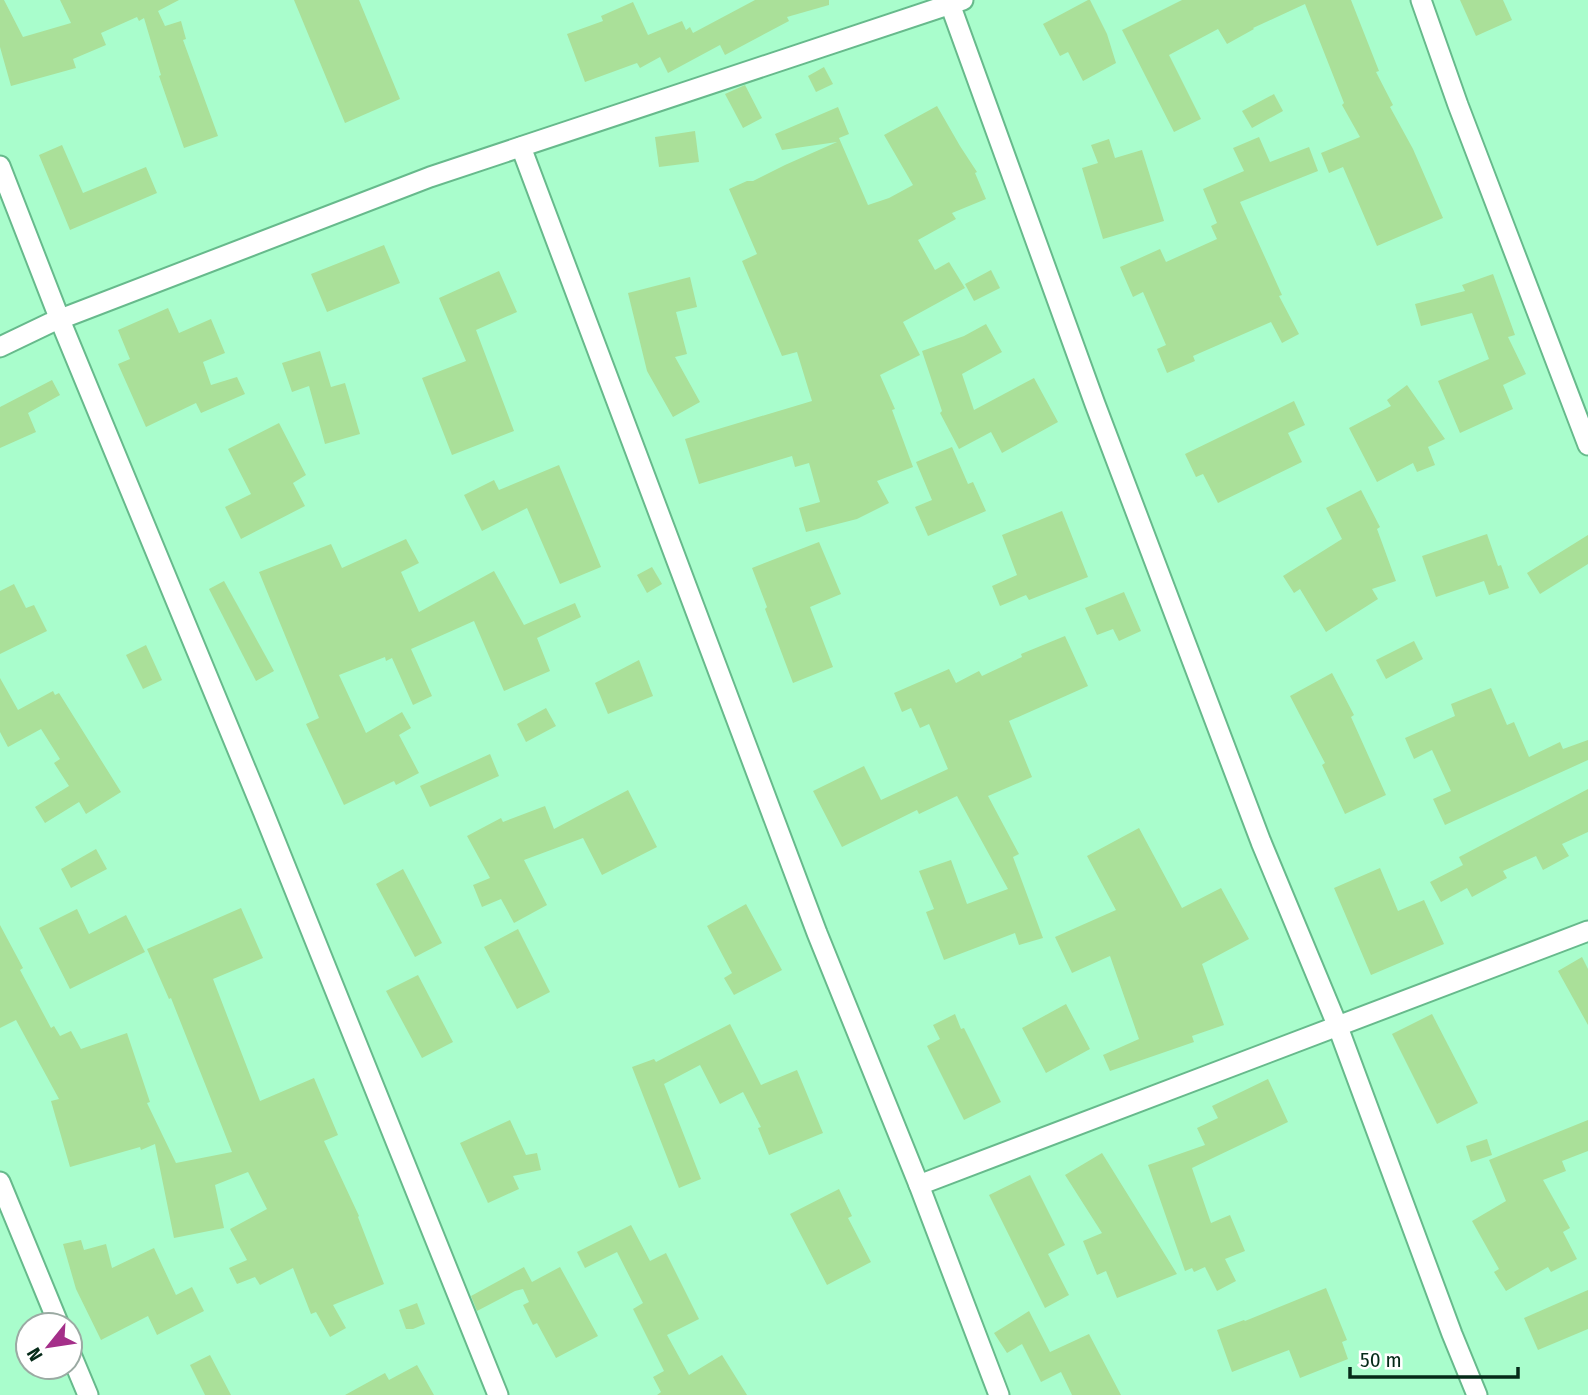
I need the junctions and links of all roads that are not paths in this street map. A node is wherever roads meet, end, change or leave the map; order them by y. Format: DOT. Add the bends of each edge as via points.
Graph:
graph roads {
  1 [pos="1421,0"];
  2 [pos="956,2"];
  3 [pos="521,147"];
  4 [pos="0,166"];
  5 [pos="60,320"];
  6 [pos="0,347"];
  7 [pos="1588,445"];
  8 [pos="1588,931"];
  9 [pos="1338,1027"];
  10 [pos="0,1182"];
  11 [pos="919,1185"];
  12 [pos="53,1311"];
  13 [pos="498,1395"];
  14 [pos="999,1395"];
  15 [pos="1477,1395"];
  1 -- 7 [label="street"];
  2 -- 3 [label="street"];
  2 -- 9 [label="street" via="1095,404 1251,817"];
  3 -- 5 [label="street" via="430,177"];
  3 -- 11 [label="street" via="817,933"];
  4 -- 5 [label="street"];
  5 -- 6 [label="street"];
  5 -- 13 [label="street"];
  8 -- 9 [label="street"];
  9 -- 11 [label="street"];
  9 -- 15 [label="street"];
  10 -- 12 [label="street"];
  11 -- 14 [label="street"];
}
